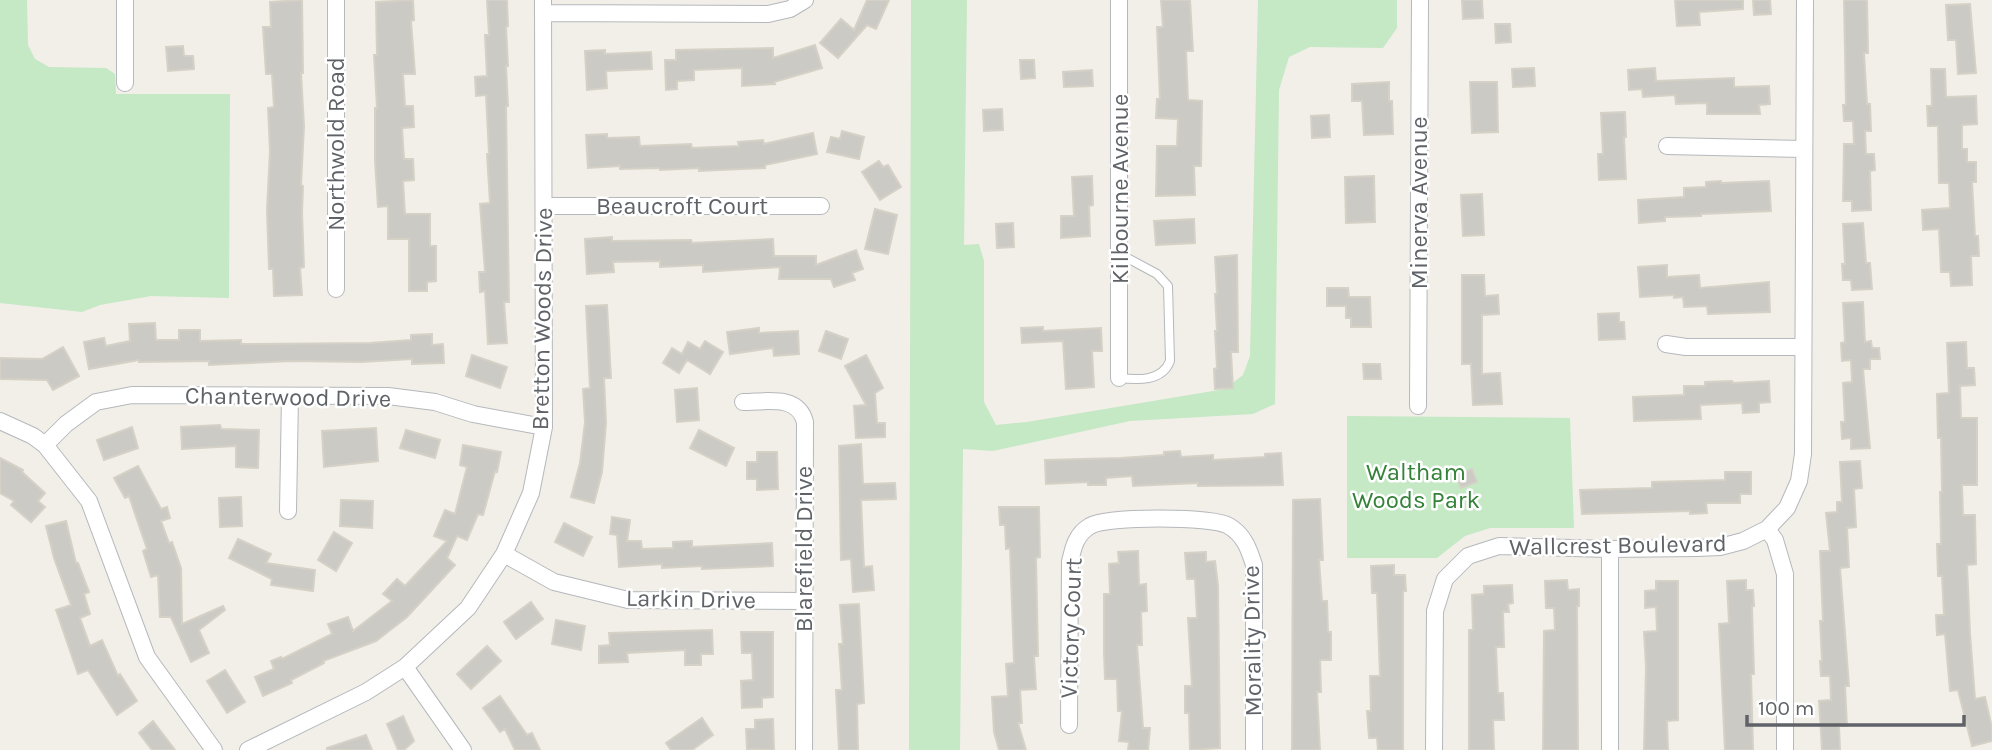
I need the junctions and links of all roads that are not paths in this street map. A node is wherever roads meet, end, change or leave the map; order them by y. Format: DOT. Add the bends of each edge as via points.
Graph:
graph roads {
  1 [pos="125,0"];
  2 [pos="336,0"];
  3 [pos="805,0"];
  4 [pos="1119,0"];
  5 [pos="1420,0"];
  6 [pos="1805,0"];
  7 [pos="543,7"];
  8 [pos="125,83"];
  9 [pos="1667,146"];
  10 [pos="1804,149"];
  11 [pos="544,206"];
  12 [pos="821,206"];
  13 [pos="1120,254"];
  14 [pos="336,289"];
  15 [pos="1665,344"];
  16 [pos="1803,346"];
  17 [pos="1119,378"];
  18 [pos="290,396"];
  19 [pos="743,402"];
  20 [pos="1418,406"];
  21 [pos="0,421"];
  22 [pos="544,427"];
  23 [pos="45,445"];
  24 [pos="288,511"];
  25 [pos="1203,519"];
  26 [pos="1767,529"];
  27 [pos="1610,549"];
  28 [pos="504,554"];
  29 [pos="804,601"];
  30 [pos="405,667"];
  31 [pos="1069,725"];
  32 [pos="214,750"];
  33 [pos="248,750"];
  34 [pos="463,750"];
  35 [pos="804,750"];
  36 [pos="1254,750"];
  37 [pos="1434,750"];
  38 [pos="1610,750"];
  39 [pos="1785,750"];
  1 -- 8 [label="street"];
  2 -- 14 [label="street, Northwold Road"];
  3 -- 7 [label="street" via="768,14"];
  4 -- 13 [label="street, Kilbourne Avenue"];
  5 -- 20 [label="street, Minerva Avenue"];
  6 -- 10 [label="street, Wallcrest Boulevard"];
  7 -- 11 [label="street, Bretton Woods Drive"];
  9 -- 10 [label="street"];
  10 -- 16 [label="street, Wallcrest Boulevard"];
  11 -- 12 [label="street, Beaucroft Court"];
  11 -- 22 [label="street, Bretton Woods Drive"];
  13 -- 17 [label="street, Kilbourne Avenue"];
  13 -- 17 [label="lane" via="1157,274 1168,286 1170,361 1148,379"];
  15 -- 16 [label="street"];
  16 -- 26 [label="street, Wallcrest Boulevard" via="1799,481 1787,508"];
  18 -- 22 [label="street, Chanterwood Drive" via="388,396"];
  18 -- 23 [label="street, Chanterwood Drive" via="132,395 96,402"];
  18 -- 24 [label="street"];
  19 -- 29 [label="street, Blarefield Drive" via="784,401 802,411"];
  21 -- 23 [label="street"];
  22 -- 28 [label="street, Bretton Woods Drive" via="531,493"];
  23 -- 32 [label="street" via="89,501 147,657"];
  25 -- 31 [label="street, Victory Court" via="1110,519 1090,526 1075,541 1070,562"];
  25 -- 36 [label="street, Morality Drive" via="1228,525 1247,541 1254,565"];
  26 -- 27 [label="street, Wallcrest Boulevard" via="1720,547"];
  26 -- 39 [label="street" via="1785,574"];
  27 -- 37 [label="street, Wallcrest Boulevard" via="1499,546 1468,556 1445,579 1435,611"];
  27 -- 38 [label="street"];
  28 -- 29 [label="street, Larkin Drive" via="554,582 628,600"];
  28 -- 30 [label="street, Bretton Woods Drive" via="468,608"];
  29 -- 35 [label="street, Blarefield Drive"];
  30 -- 33 [label="street, Bretton Woods Drive" via="366,692"];
  30 -- 34 [label="street"];
}
